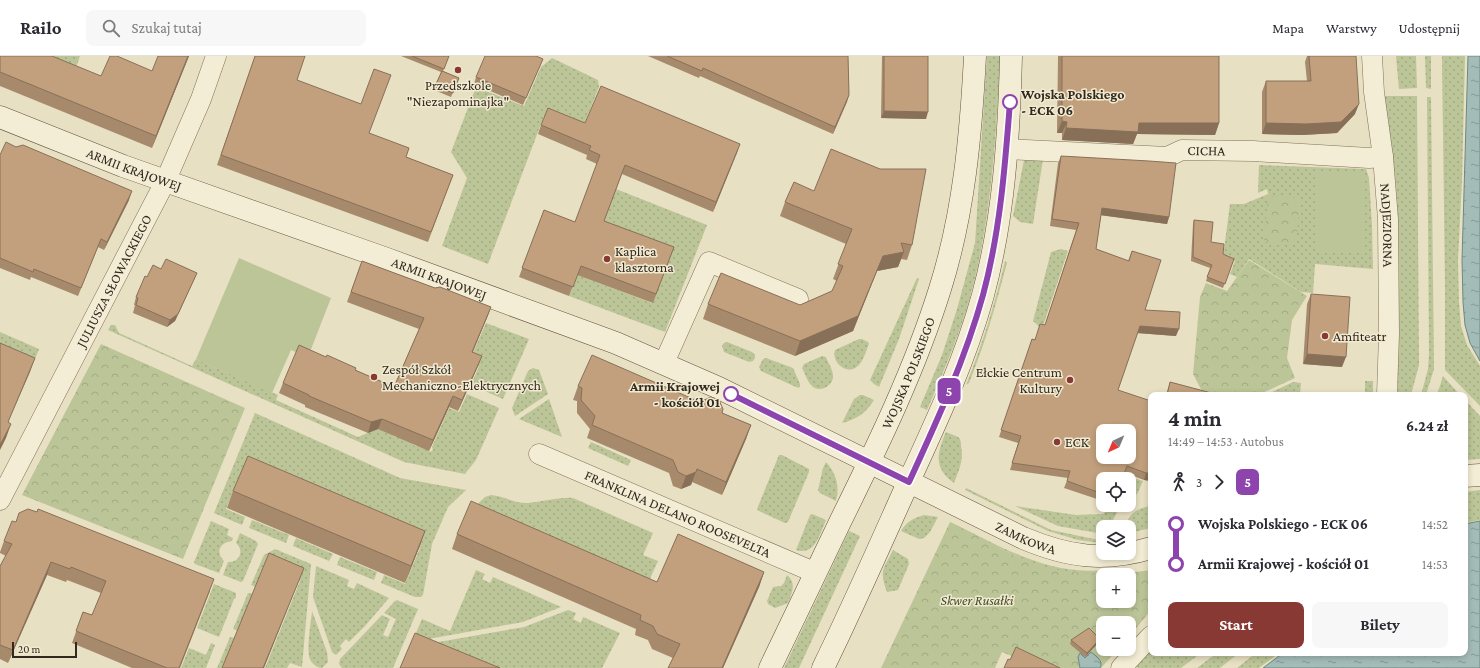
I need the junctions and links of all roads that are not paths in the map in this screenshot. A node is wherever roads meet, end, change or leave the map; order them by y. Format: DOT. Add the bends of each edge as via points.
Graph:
graph roads {
  1 [pos="216,56"];
  2 [pos="974,56"];
  3 [pos="1012,56"];
  4 [pos="1372,56"];
  5 [pos="0,117"];
  6 [pos="1006,149"];
  7 [pos="1383,156"];
  8 [pos="165,182"];
  9 [pos="798,299"];
  10 [pos="664,363"];
  11 [pos="1387,392"];
  12 [pos="539,454"];
  13 [pos="870,462"];
  14 [pos="1480,475"];
  15 [pos="1468,476"];
  16 [pos="909,482"];
  17 [pos="0,500"];
  18 [pos="1148,549"];
  19 [pos="816,573"];
  20 [pos="1148,639"];
  21 [pos="770,668"];
  22 [pos="823,668"];
  23 [pos="1121,668"];
  1 -- 8 [label="street, JULIUSZA SŁOWACKIEGO" via="201,99"];
  2 -- 13 [label="street, WOJSKA POLSKIEGO" via="966,166 955,229 942,280 920,348"];
  3 -- 6 [label="street"];
  4 -- 7 [label="street, NADJEZIORNA"];
  5 -- 8 [label="street, ARMII KRAJOWEJ"];
  6 -- 7 [label="street, CICHA" via="1167,157 1182,150 1253,151 1369,158"];
  6 -- 16 [label="street" via="997,226 983,295 955,377"];
  7 -- 11 [label="street, NADJEZIORNA" via="1388,219"];
  8 -- 10 [label="street, ARMII KRAJOWEJ" via="387,258"];
  8 -- 17 [label="street, JULIUSZA SŁOWACKIEGO"];
  9 -- 10 [label="street" via="709,262"];
  10 -- 13 [label="street, ARMII KRAJOWEJ"];
  12 -- 19 [label="street, FRANKLINA DELANO ROOSEVELTA"];
  13 -- 16 [label="street, ZAMKOWA"];
  13 -- 19 [label="street, WOJSKA POLSKIEGO"];
  14 -- 15 [label="street"];
  16 -- 18 [label="street, ZAMKOWA" via="1023,538 1055,550 1100,557"];
  16 -- 22 [label="street"];
  19 -- 21 [label="street, WOJSKA POLSKIEGO"];
  20 -- 23 [label="street"];
}
